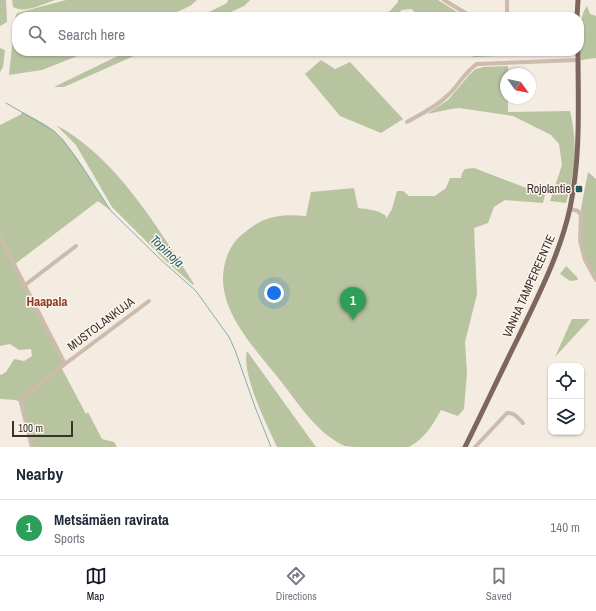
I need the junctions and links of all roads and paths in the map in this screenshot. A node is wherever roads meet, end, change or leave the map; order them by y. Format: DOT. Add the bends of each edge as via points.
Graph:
graph roads {
  1 [pos="444,0"];
  2 [pos="507,0"];
  3 [pos="578,0"];
  4 [pos="464,12"];
  5 [pos="507,12"];
  6 [pos="577,12"];
  7 [pos="578,56"];
  8 [pos="578,60"];
  9 [pos="407,122"];
  10 [pos="570,209"];
  11 [pos="0,237"];
  12 [pos="76,246"];
  13 [pos="596,280"];
  14 [pos="25,285"];
  15 [pos="149,301"];
  16 [pos="65,364"];
  17 [pos="523,423"];
  18 [pos="465,446"];
  19 [pos="32,447"];
  20 [pos="474,447"];
  1 -- 4 [label="street"];
  2 -- 5 [label="street"];
  3 -- 6 [label="main road"];
  7 -- 8 [label="main road, VANHA TAMPEREENTIE"];
  8 -- 9 [label="street" via="477,64 448,96"];
  8 -- 10 [label="main road, VANHA TAMPEREENTIE" via="578,157"];
  10 -- 13 [label="street" via="578,211 581,215 580,241 585,260"];
  10 -- 18 [label="main road, VANHA TAMPEREENTIE" via="543,284"];
  11 -- 14 [label="street"];
  12 -- 14 [label="street"];
  14 -- 16 [label="street"];
  15 -- 16 [label="street, MUSTOLANKUJA"];
  16 -- 19 [label="street, MUSTOLANKUJA" via="25,396 21,403"];
  17 -- 20 [label="street" via="511,412 504,414"];
  18 -- 20 [label="street"];
}
